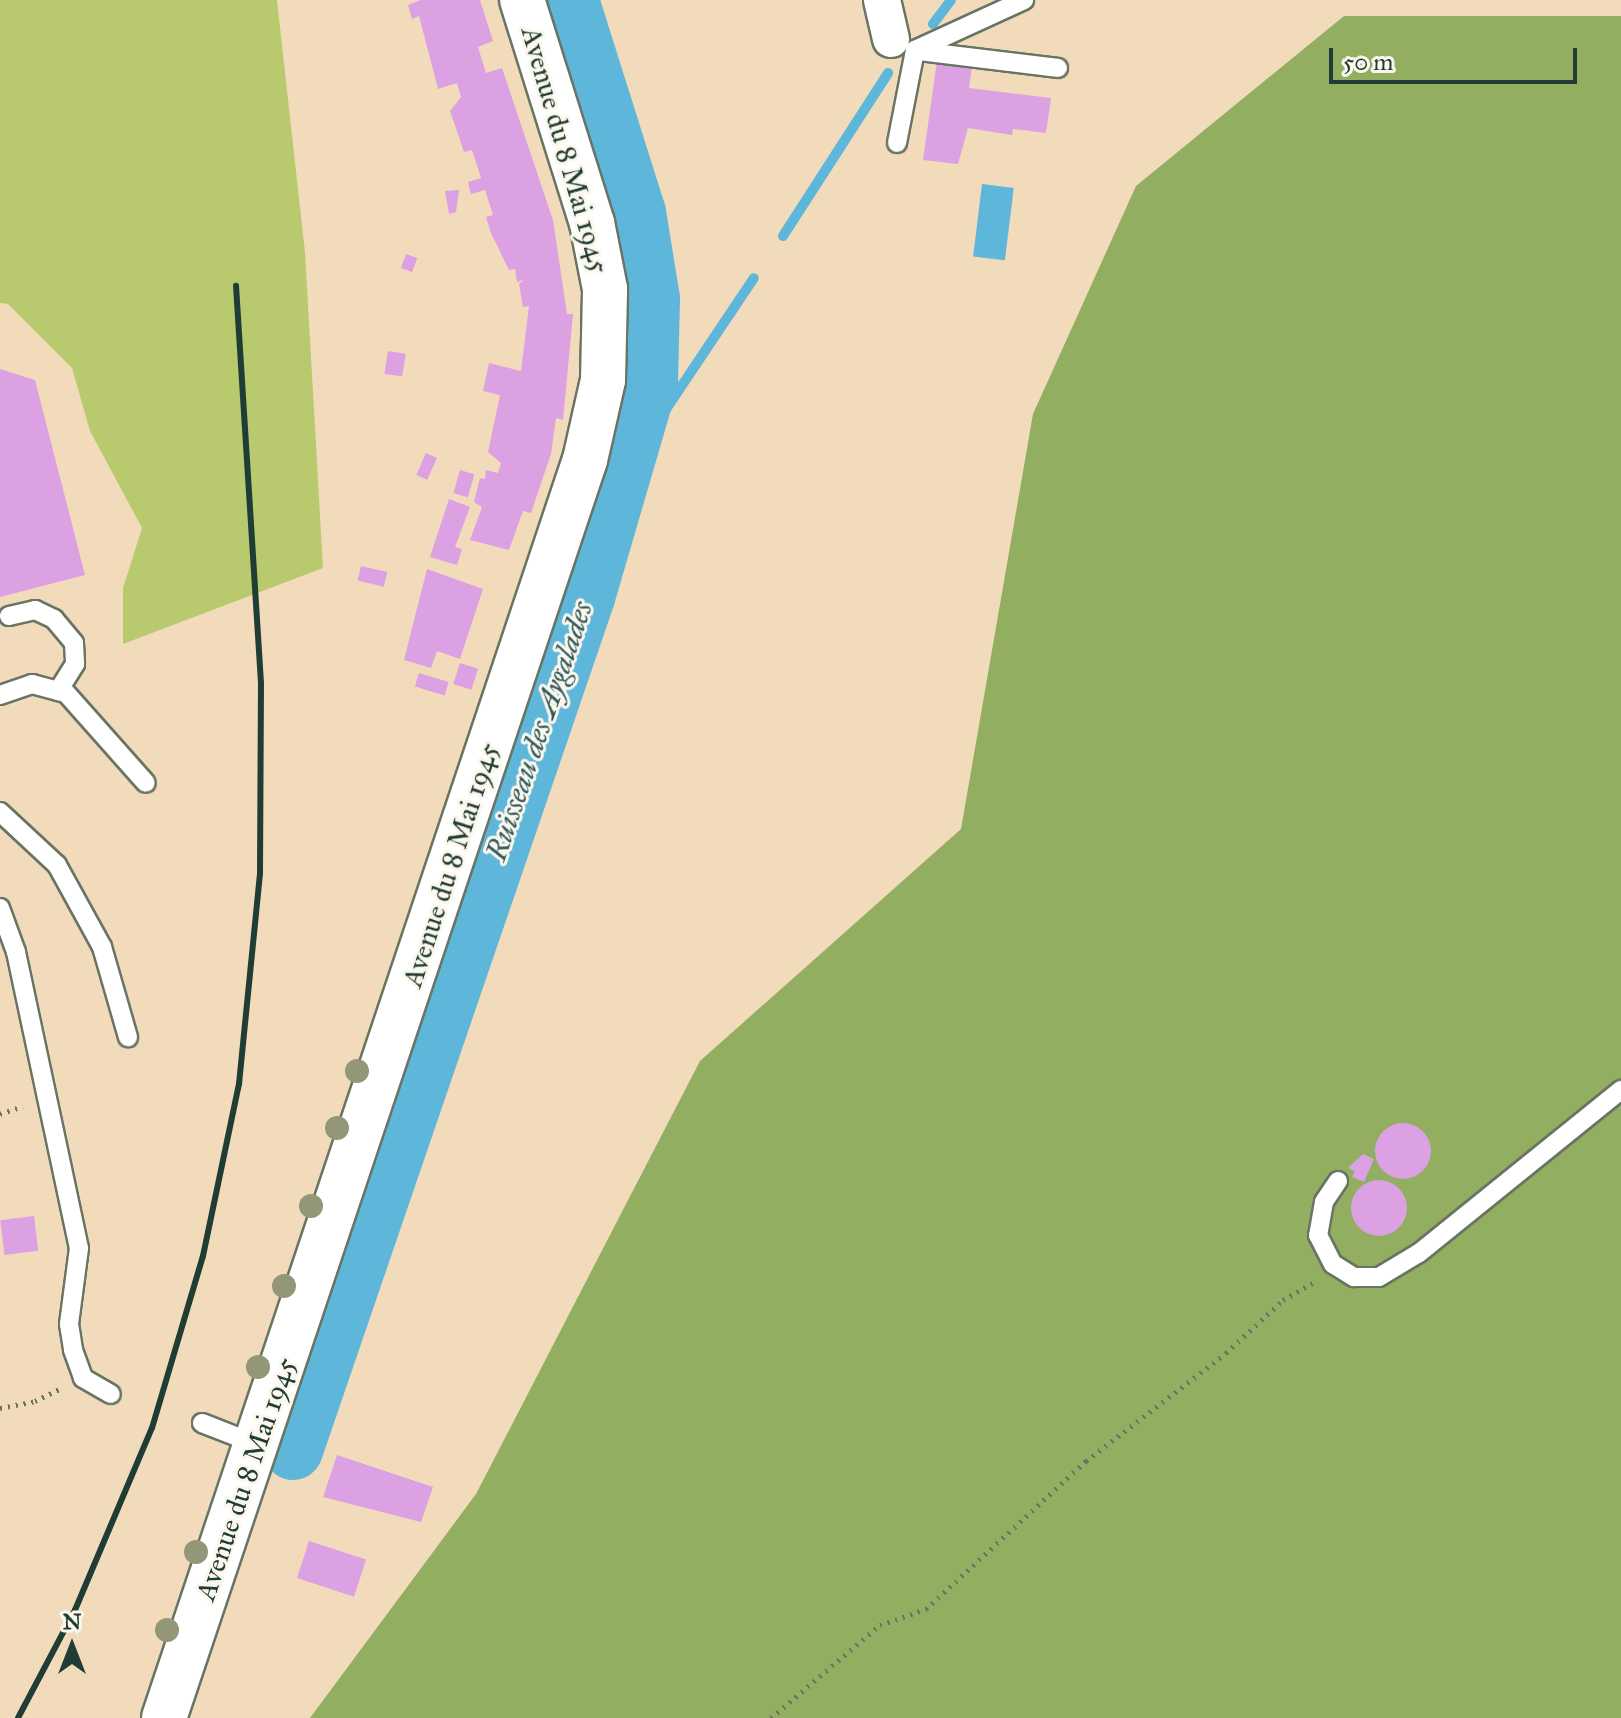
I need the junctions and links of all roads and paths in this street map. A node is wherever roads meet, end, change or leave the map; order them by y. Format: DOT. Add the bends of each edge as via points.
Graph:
graph roads {
  1 [pos="522,0"];
  2 [pos="882,0"];
  3 [pos="1024,0"];
  4 [pos="903,44"];
  5 [pos="1058,68"];
  6 [pos="897,143"];
  7 [pos="9,616"];
  8 [pos="58,691"];
  9 [pos="0,695"];
  10 [pos="146,783"];
  11 [pos="0,812"];
  12 [pos="0,908"];
  13 [pos="128,1037"];
  14 [pos="1621,1090"];
  15 [pos="1338,1181"];
  16 [pos="1338,1267"];
  17 [pos="81,1371"];
  18 [pos="111,1394"];
  19 [pos="0,1408"];
  20 [pos="202,1423"];
  21 [pos="259,1445"];
  22 [pos="164,1718"];
  23 [pos="771,1718"];
  1 -- 21 [label="main road, Avenue du 8 Mai 1945" via="592,223 605,289 603,380 585,460"];
  2 -- 4 [label="street"];
  3 -- 4 [label="lane"];
  4 -- 5 [label="lane"];
  4 -- 6 [label="lane"];
  7 -- 8 [label="lane" via="35,610 54,619 74,643 75,664"];
  8 -- 9 [label="lane" via="32,684"];
  8 -- 10 [label="lane" via="66,693"];
  11 -- 13 [label="lane" via="57,865 102,947"];
  12 -- 17 [label="lane" via="16,952 79,1248 69,1324"];
  14 -- 16 [label="lane" via="1397,1268 1379,1277 1354,1277"];
  15 -- 16 [label="lane" via="1324,1202 1318,1235"];
  16 -- 23 [label="path" via="1283,1300 1226,1353 1086,1461 926,1609 880,1625"];
  17 -- 18 [label="lane"];
  17 -- 19 [label="path" via="66,1386 35,1401"];
  20 -- 21 [label="lane"];
  21 -- 22 [label="main road, Avenue du 8 Mai 1945"];
}
